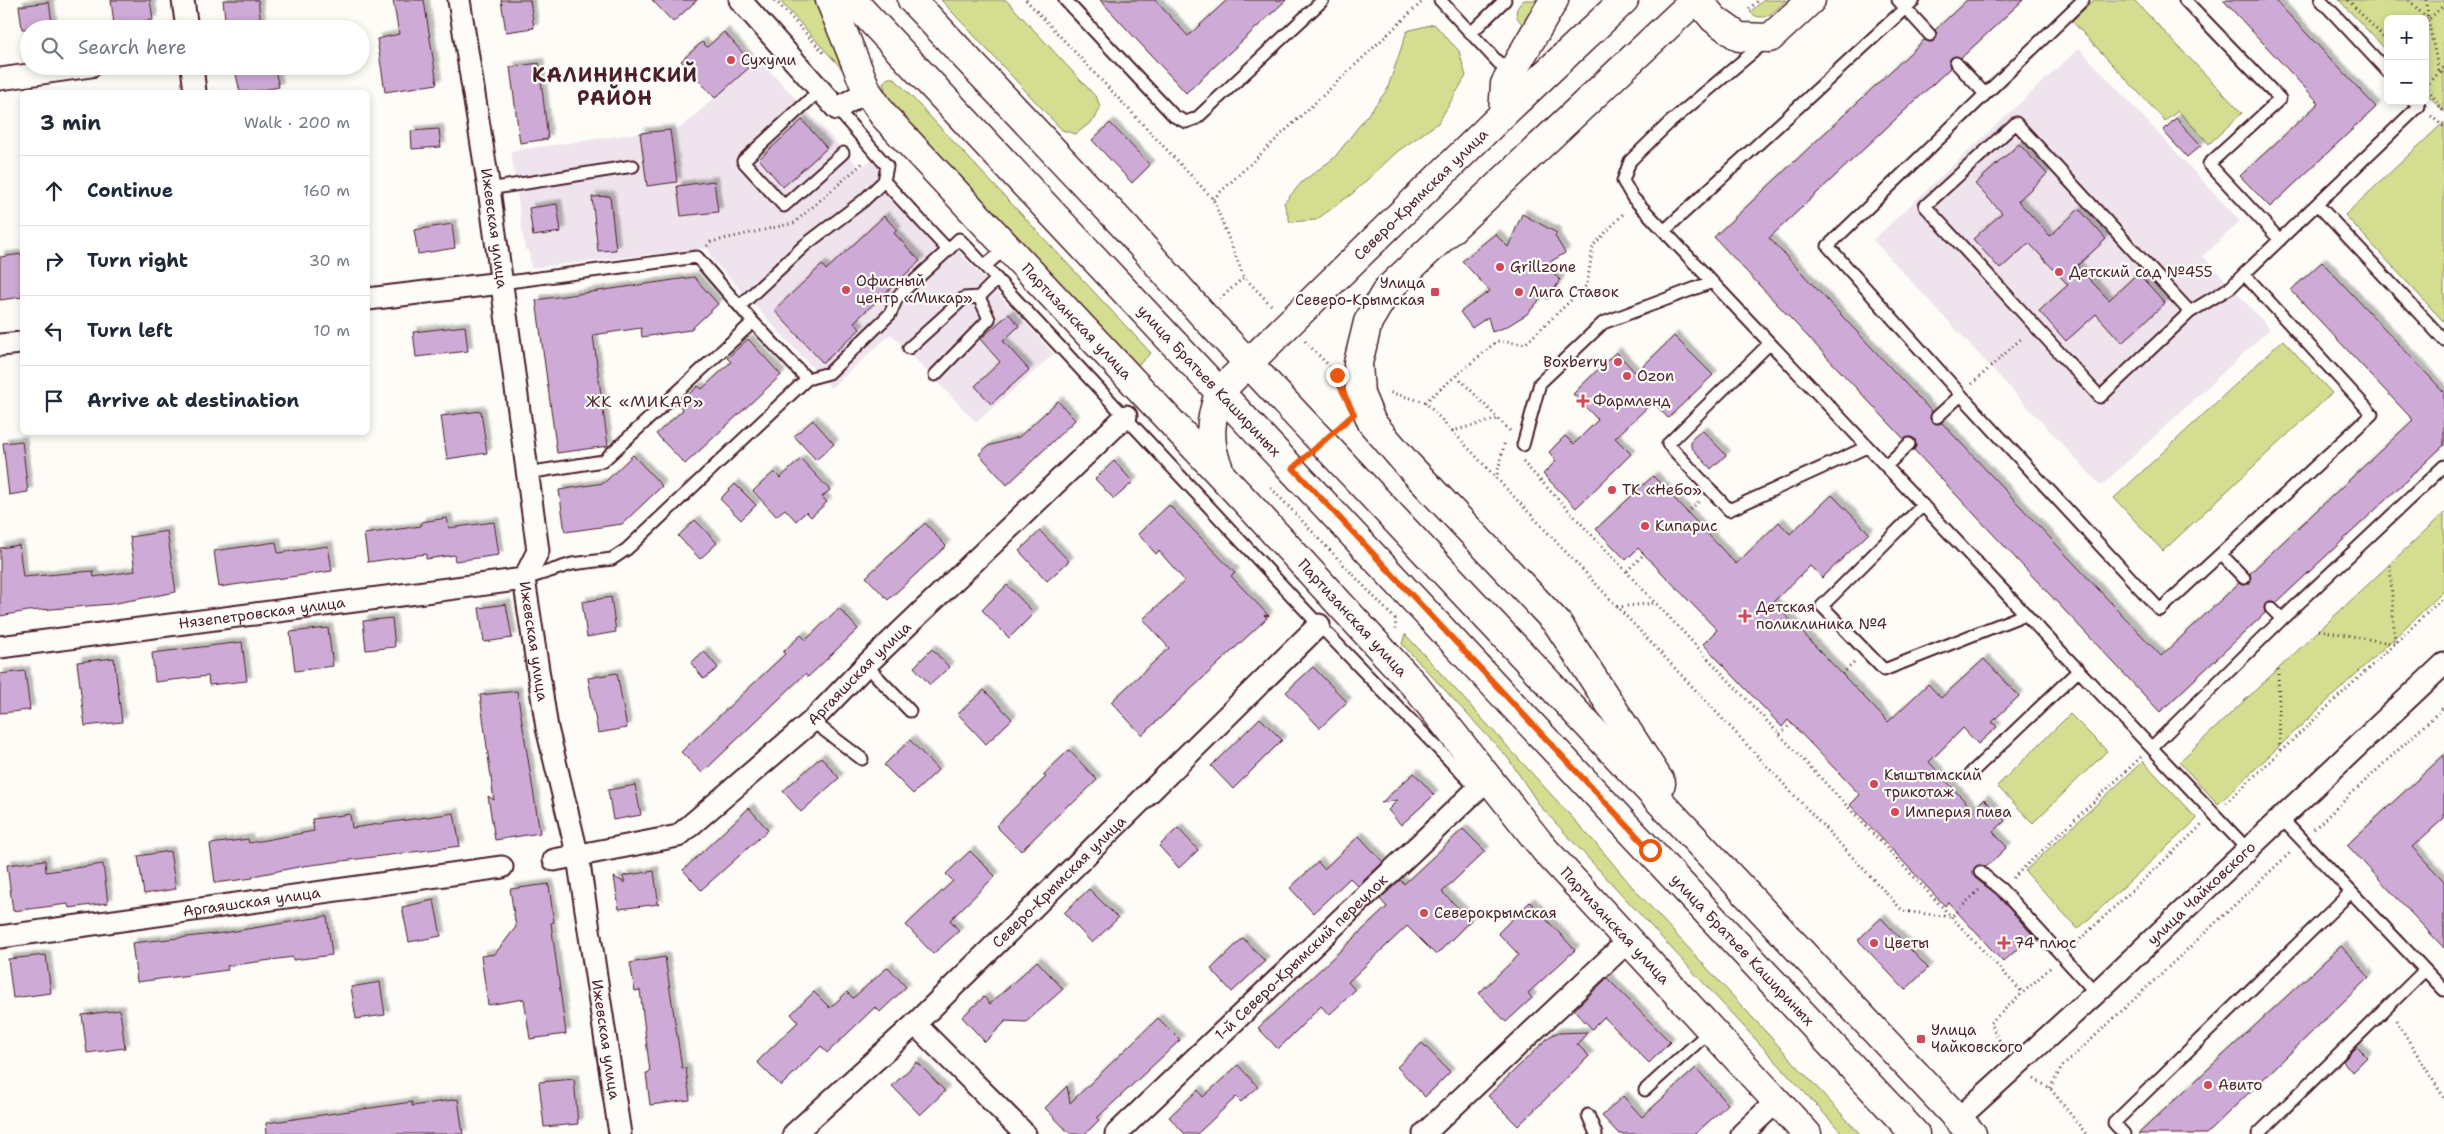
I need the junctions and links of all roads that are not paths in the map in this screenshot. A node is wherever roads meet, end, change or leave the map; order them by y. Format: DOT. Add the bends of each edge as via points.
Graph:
graph roads {
  1 [pos="184,0"];
  2 [pos="458,0"];
  3 [pos="740,0"];
  4 [pos="830,0"];
  5 [pos="852,0"];
  6 [pos="912,0"];
  7 [pos="1065,0"];
  8 [pos="1323,0"];
  9 [pos="1440,0"];
  10 [pos="1505,0"];
  11 [pos="1554,0"];
  12 [pos="1624,0"];
  13 [pos="1697,0"];
  14 [pos="1811,0"];
  15 [pos="1914,0"];
  16 [pos="2083,0"];
  17 [pos="2185,0"];
  18 [pos="2321,0"];
  19 [pos="1901,4"];
  20 [pos="186,20"];
  21 [pos="1471,33"];
  22 [pos="1930,35"];
  23 [pos="1770,38"];
  24 [pos="1956,63"];
  25 [pos="2384,68"];
  26 [pos="28,75"];
  27 [pos="193,75"];
  28 [pos="1510,75"];
  29 [pos="0,79"];
  30 [pos="195,90"];
  31 [pos="819,91"];
  32 [pos="867,91"];
  33 [pos="1985,94"];
  34 [pos="2418,105"];
  35 [pos="836,110"];
  36 [pos="1503,114"];
  37 [pos="843,153"];
  38 [pos="633,166"];
  39 [pos="884,181"];
  40 [pos="490,189"];
  41 [pos="2317,204"];
  42 [pos="1664,231"];
  43 [pos="2280,240"];
  44 [pos="1008,246"];
  45 [pos="948,250"];
  46 [pos="985,266"];
  47 [pos="2244,274"];
  48 [pos="997,279"];
  49 [pos="1712,282"];
  50 [pos="501,283"];
  51 [pos="979,297"];
  52 [pos="370,300"];
  53 [pos="740,306"];
  54 [pos="2190,312"];
  55 [pos="753,322"];
  56 [pos="2444,340"];
  57 [pos="20,342"];
  58 [pos="1770,344"];
  59 [pos="0,345"];
  60 [pos="909,348"];
  61 [pos="1249,362"];
  62 [pos="935,375"];
  63 [pos="808,378"];
  64 [pos="1220,391"];
  65 [pos="1961,395"];
  66 [pos="1126,416"];
  67 [pos="1937,418"];
  68 [pos="1909,444"];
  69 [pos="1523,445"];
  70 [pos="1867,447"];
  71 [pos="1886,466"];
  72 [pos="2444,466"];
  73 [pos="527,473"];
  74 [pos="1222,475"];
  75 [pos="1923,505"];
  76 [pos="2221,554"];
  77 [pos="2244,578"];
  78 [pos="524,579"];
  79 [pos="2271,608"];
  80 [pos="2026,614"];
  81 [pos="2282,619"];
  82 [pos="1319,625"];
  83 [pos="0,647"];
  84 [pos="2444,664"];
  85 [pos="866,665"];
  86 [pos="2079,670"];
  87 [pos="910,711"];
  88 [pos="812,721"];
  89 [pos="2152,747"];
  90 [pos="862,759"];
  91 [pos="1971,773"];
  92 [pos="1482,784"];
  93 [pos="2281,818"];
  94 [pos="1699,842"];
  95 [pos="2248,850"];
  96 [pos="578,857"];
  97 [pos="554,860"];
  98 [pos="502,867"];
  99 [pos="1980,872"];
  100 [pos="2352,892"];
  101 [pos="0,937"];
  102 [pos="1628,941"];
  103 [pos="2425,970"];
  104 [pos="2444,990"];
  105 [pos="2096,993"];
  106 [pos="915,1024"];
  107 [pos="1710,1031"];
  108 [pos="1645,1090"];
  109 [pos="1776,1102"];
  110 [pos="1588,1116"];
  111 [pos="1965,1126"];
  112 [pos="620,1134"];
  113 [pos="794,1134"];
  114 [pos="1025,1134"];
  115 [pos="1116,1134"];
  116 [pos="1424,1134"];
  117 [pos="1596,1134"];
  118 [pos="1742,1134"];
  119 [pos="1807,1134"];
  120 [pos="1916,1134"];
  121 [pos="2124,1134"];
  122 [pos="2258,1134"];
  1 -- 20 [label="street"];
  2 -- 40 [label="street, Ижевская улица"];
  3 -- 31 [label="street"];
  4 -- 32 [label="main road, Партизанская улица"];
  5 -- 64 [label="main road, улица Братьев Кашириных"];
  6 -- 61 [label="main road"];
  7 -- 8 [label="lane" via="1174,116 1186,122 1197,118"];
  9 -- 21 [label="lane"];
  10 -- 21 [label="lane"];
  11 -- 28 [label="main road"];
  12 -- 36 [label="main road, Северо-Крымская улица"];
  13 -- 23 [label="main road" via="1714,19 1739,37"];
  13 -- 94 [label="main road" via="1386,290 1368,322 1358,363 1358,381 1363,406 1383,437 1558,624"];
  14 -- 23 [label="main road"];
  15 -- 19 [label="lane"];
  16 -- 33 [label="lane"];
  17 -- 43 [label="lane" via="2280,99 2209,164"];
  18 -- 25 [label="lane"];
  19 -- 22 [label="lane"];
  19 -- 42 [label="lane"];
  21 -- 28 [label="lane"];
  23 -- 42 [label="lane" via="1668,124 1630,161 1623,181 1633,198"];
  24 -- 33 [label="lane"];
  26 -- 29 [label="street"];
  27 -- 30 [label="street"];
  28 -- 36 [label="main road" via="1505,84"];
  31 -- 35 [label="street"];
  31 -- 37 [label="lane" via="743,161 784,206"];
  32 -- 35 [label="street"];
  32 -- 44 [label="main road, Партизанская улица" via="884,116"];
  33 -- 65 [label="lane" via="1828,246"];
  34 -- 41 [label="lane"];
  35 -- 39 [label="lane" via="887,166"];
  36 -- 61 [label="main road, Северо-Крымская улица"];
  38 -- 40 [label="lane"];
  39 -- 45 [label="lane"];
  39 -- 53 [label="lane" via="805,245"];
  40 -- 50 [label="street, Ижевская улица"];
  41 -- 43 [label="lane"];
  41 -- 56 [label="lane"];
  42 -- 49 [label="lane"];
  43 -- 47 [label="lane"];
  44 -- 46 [label="lane"];
  44 -- 74 [label="main road, Партизанская улица"];
  45 -- 46 [label="lane" via="959,239"];
  45 -- 63 [label="lane" via="898,296 890,314 829,373"];
  46 -- 48 [label="lane"];
  47 -- 54 [label="lane" via="2231,287"];
  47 -- 76 [label="lane" via="2372,414"];
  48 -- 51 [label="lane"];
  48 -- 66 [label="lane"];
  49 -- 58 [label="lane"];
  49 -- 69 [label="lane" via="1603,323 1540,383"];
  50 -- 52 [label="street"];
  50 -- 53 [label="lane" via="697,257"];
  50 -- 73 [label="street, Ижевская улица"];
  51 -- 60 [label="lane" via="964,298"];
  51 -- 62 [label="lane" via="989,319"];
  53 -- 55 [label="lane"];
  54 -- 54 [label="lane" via="2016,123 1925,206 2100,397"];
  55 -- 63 [label="lane"];
  55 -- 73 [label="lane" via="603,461"];
  57 -- 59 [label="street"];
  58 -- 70 [label="lane"];
  58 -- 70 [label="lane" via="1668,444 1723,503 1730,510"];
  61 -- 64 [label="main road, Северо-Крымская улица"];
  61 -- 94 [label="main road"];
  63 -- 78 [label="lane" via="627,549 612,559 572,564"];
  64 -- 74 [label="main road" via="1210,436"];
  64 -- 120 [label="main road, улица Братьев Кашириных"];
  65 -- 67 [label="lane"];
  65 -- 76 [label="lane" via="2160,610"];
  66 -- 82 [label="lane"];
  66 -- 85 [label="street, Аргаяшская улица"];
  68 -- 71 [label="lane"];
  70 -- 71 [label="lane"];
  71 -- 75 [label="lane"];
  72 -- 81 [label="lane"];
  73 -- 78 [label="street, Ижевская улица" via="538,551"];
  74 -- 92 [label="main road, Партизанская улица" via="1416,687"];
  75 -- 80 [label="lane"];
  75 -- 80 [label="lane" via="1822,606 1884,670"];
  76 -- 77 [label="lane"];
  78 -- 83 [label="street, Нязепетровская улица"];
  78 -- 96 [label="street, Ижевская улица" via="547,728"];
  79 -- 81 [label="lane"];
  80 -- 86 [label="lane"];
  81 -- 89 [label="lane"];
  82 -- 92 [label="lane"];
  82 -- 106 [label="street, Северо-Крымская улица"];
  84 -- 93 [label="street, улица Чайковского"];
  85 -- 87 [label="lane"];
  85 -- 88 [label="street, Аргаяшская улица"];
  86 -- 89 [label="lane"];
  86 -- 91 [label="lane"];
  88 -- 90 [label="lane"];
  88 -- 96 [label="street, Аргаяшская улица" via="678,836"];
  89 -- 95 [label="lane"];
  92 -- 102 [label="main road, Партизанская улица"];
  92 -- 115 [label="street, 1-й Северо-Крымский переулок"];
  93 -- 95 [label="street, улица Чайковского"];
  93 -- 100 [label="lane"];
  94 -- 111 [label="main road"];
  95 -- 105 [label="street, улица Чайковского"];
  96 -- 97 [label="street, Аргаяшская улица"];
  96 -- 112 [label="street, Ижевская улица"];
  98 -- 101 [label="street, Аргаяшская улица"];
  99 -- 105 [label="lane" via="2001,889"];
  100 -- 103 [label="lane"];
  100 -- 121 [label="lane" via="2114,1123"];
  102 -- 107 [label="main road, Партизанская улица"];
  102 -- 116 [label="street"];
  103 -- 104 [label="lane"];
  103 -- 122 [label="lane"];
  105 -- 111 [label="street, улица Чайковского" via="2014,1068"];
  106 -- 113 [label="street, Северо-Крымская улица"];
  106 -- 114 [label="street"];
  107 -- 108 [label="lane"];
  107 -- 109 [label="main road, Партизанская улица"];
  109 -- 118 [label="street"];
  109 -- 119 [label="main road, Партизанская улица"];
  110 -- 117 [label="lane"];
}
